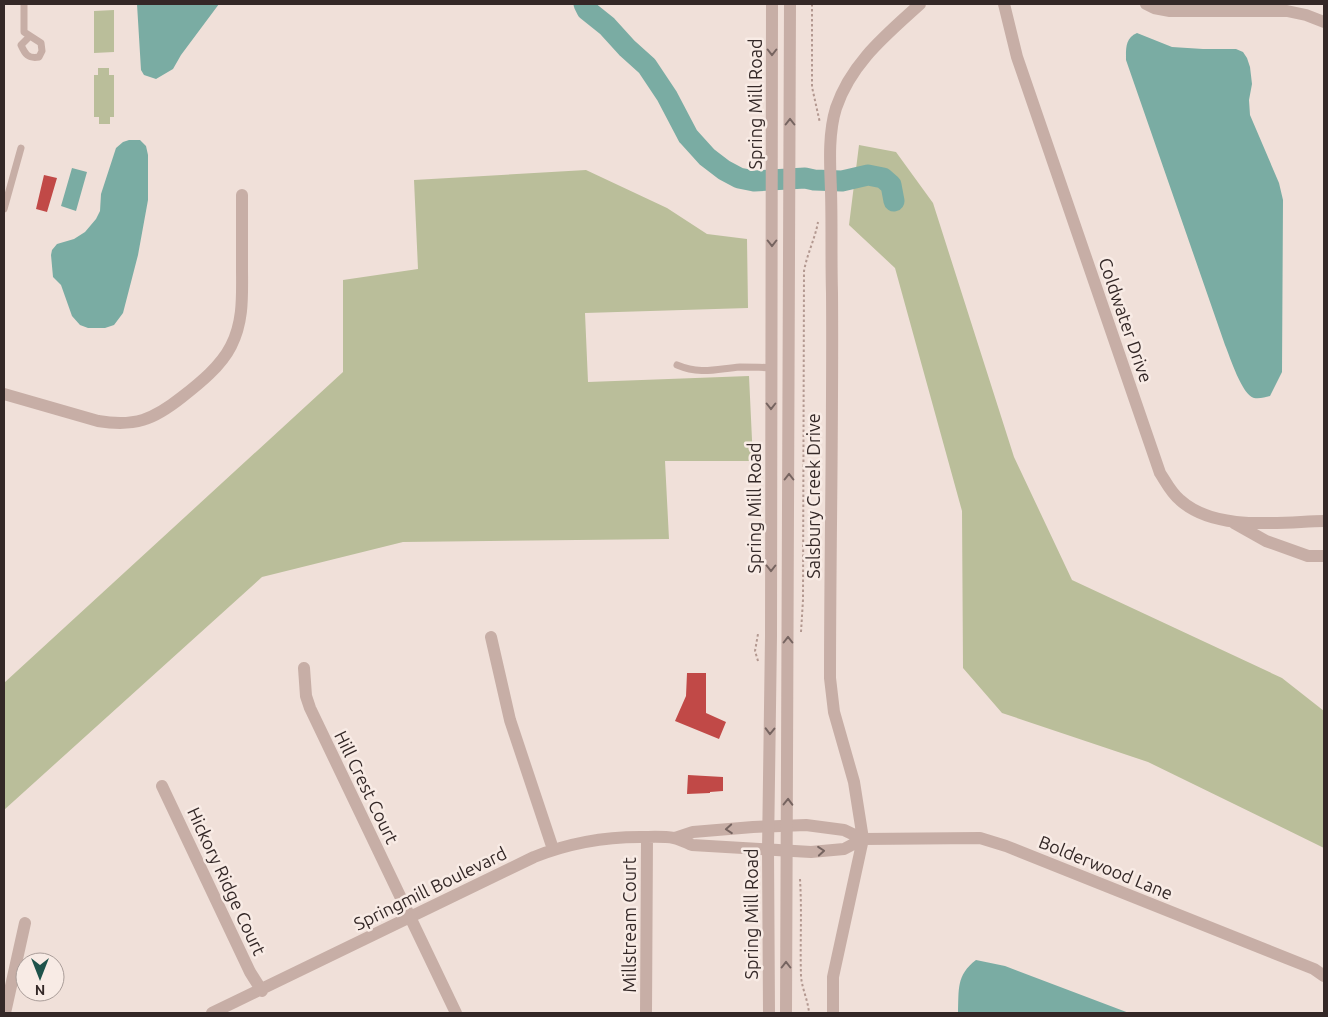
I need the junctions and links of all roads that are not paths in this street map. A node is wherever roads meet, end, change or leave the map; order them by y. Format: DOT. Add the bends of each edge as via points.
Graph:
graph roads {
  1 [pos="24,4"];
  2 [pos="772,4"];
  3 [pos="790,4"];
  4 [pos="920,4"];
  5 [pos="1004,4"];
  6 [pos="1146,4"];
  7 [pos="1324,22"];
  8 [pos="30,36"];
  9 [pos="22,148"];
  10 [pos="242,195"];
  11 [pos="4,209"];
  12 [pos="678,365"];
  13 [pos="772,368"];
  14 [pos="4,394"];
  15 [pos="1324,521"];
  16 [pos="1233,522"];
  17 [pos="1324,556"];
  18 [pos="491,637"];
  19 [pos="304,668"];
  20 [pos="162,786"];
  21 [pos="778,826"];
  22 [pos="647,837"];
  23 [pos="675,838"];
  24 [pos="863,839"];
  25 [pos="553,849"];
  26 [pos="777,851"];
  27 [pos="410,917"];
  28 [pos="25,923"];
  29 [pos="1324,976"];
  30 [pos="262,990"];
  31 [pos="5,1013"];
  32 [pos="212,1013"];
  33 [pos="456,1013"];
  34 [pos="646,1013"];
  35 [pos="769,1013"];
  36 [pos="786,1013"];
  37 [pos="833,1013"];
  1 -- 8 [label="lane" via="24,32"];
  2 -- 13 [label="street, Spring Mill Road, one-way"];
  21 -- 3 [label="street, Spring Mill Road, one-way" via="790,193"];
  4 -- 24 [label="street, Salsbury Creek Drive" via="870,51 850,77 835,110 832,129 830,678 834,712 854,782"];
  5 -- 16 [label="street, Coldwater Drive" via="1017,58 1160,473 1179,500 1192,510 1207,517"];
  6 -- 7 [label="street" via="1170,11 1287,11 1306,14"];
  9 -- 11 [label="lane"];
  10 -- 14 [label="street" via="240,321 231,346 222,359 192,389 153,417 114,424"];
  12 -- 13 [label="lane" via="708,372 743,367"];
  13 -- 21 [label="street, Spring Mill Road, one-way"];
  15 -- 16 [label="street, Coldwater Drive"];
  16 -- 17 [label="street" via="1272,543 1308,556"];
  18 -- 25 [label="street" via="510,720"];
  19 -- 27 [label="street, Hill Crest Court" via="310,708"];
  20 -- 30 [label="street, Hickory Ridge Court" via="250,972"];
  21 -- 23 [label="street, Springmill Boulevard, one-way" via="693,832"];
  21 -- 24 [label="street, Bolderwood Lane" via="806,825 844,830"];
  21 -- 26 [label="street, Spring Mill Road"];
  21 -- 26 [label="street, Spring Mill Road"];
  22 -- 23 [label="street, Springmill Boulevard"];
  22 -- 25 [label="street, Springmill Boulevard" via="598,839"];
  22 -- 34 [label="street, Millstream Court"];
  23 -- 26 [label="street, Springmill Boulevard" via="692,845"];
  26 -- 24 [label="street, Bolderwood Lane, one-way" via="844,849"];
  24 -- 29 [label="street, Bolderwood Lane" via="980,838 1314,969"];
  24 -- 37 [label="street, Salsbury Creek Drive" via="833,976"];
  25 -- 27 [label="street, Springmill Boulevard"];
  26 -- 35 [label="street, Spring Mill Road"];
  36 -- 26 [label="street, Spring Mill Road, one-way"];
  27 -- 30 [label="street, Springmill Boulevard"];
  27 -- 33 [label="street, Hill Crest Court"];
  28 -- 31 [label="street"];
  30 -- 32 [label="street, Springmill Boulevard"];
}
